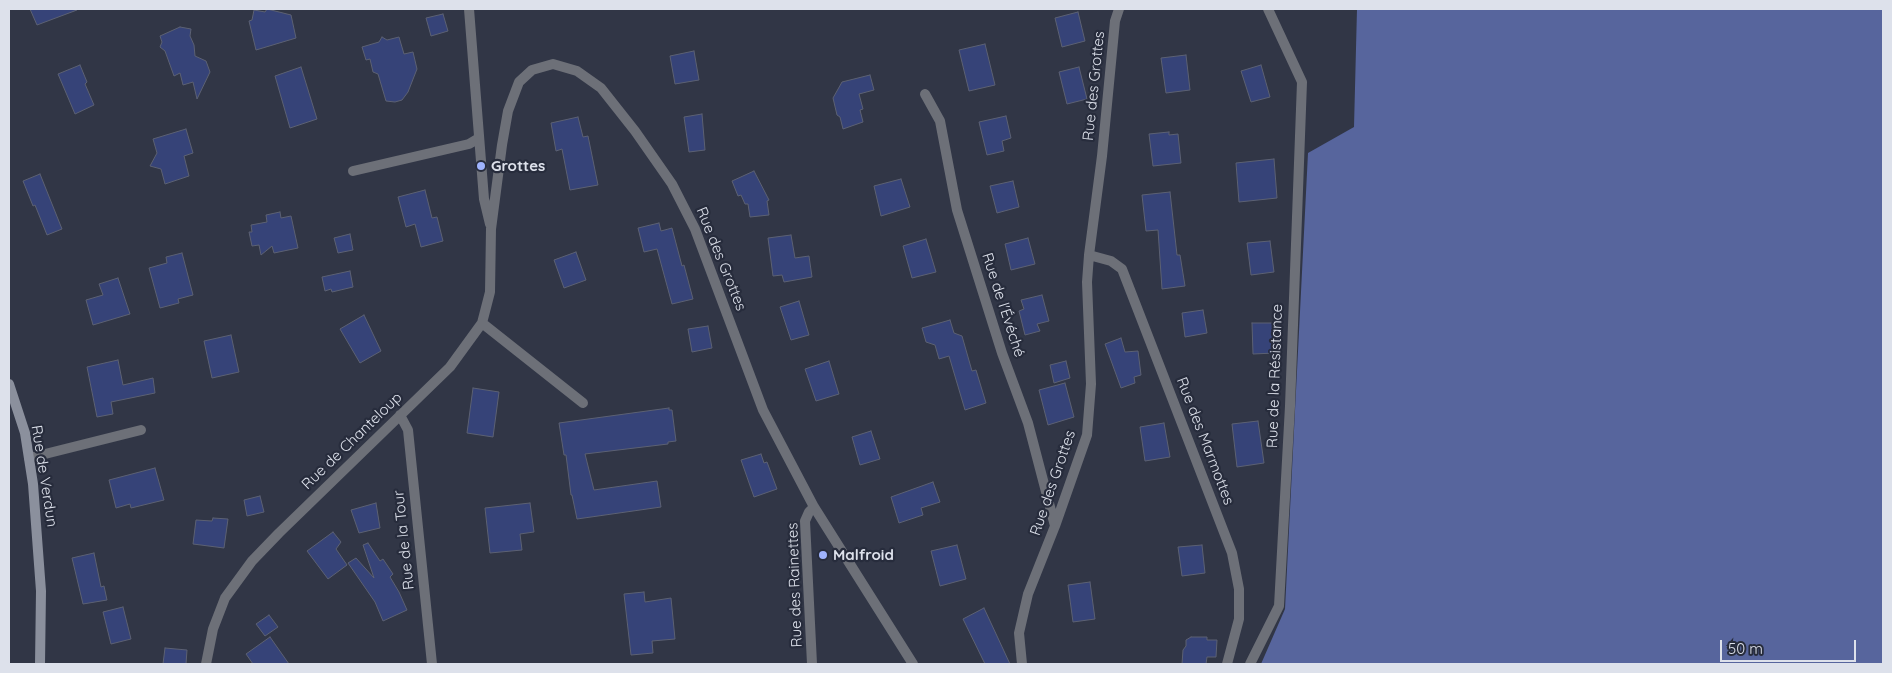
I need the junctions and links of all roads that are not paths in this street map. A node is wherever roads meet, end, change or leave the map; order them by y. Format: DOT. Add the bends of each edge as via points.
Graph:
graph roads {
  1 [pos="469,9"];
  2 [pos="1119,9"];
  3 [pos="1268,9"];
  4 [pos="925,94"];
  5 [pos="479,138"];
  6 [pos="353,171"];
  7 [pos="491,229"];
  8 [pos="1089,255"];
  9 [pos="482,323"];
  10 [pos="9,384"];
  11 [pos="583,403"];
  12 [pos="400,415"];
  13 [pos="141,430"];
  14 [pos="29,458"];
  15 [pos="814,507"];
  16 [pos="1055,526"];
  17 [pos="40,664"];
  18 [pos="206,664"];
  19 [pos="432,664"];
  20 [pos="812,664"];
  21 [pos="913,664"];
  22 [pos="1022,664"];
  23 [pos="1227,664"];
  24 [pos="1250,664"];
  1 -- 5 [label="street"];
  2 -- 8 [label="street, Rue des Grottes" via="1115,21"];
  3 -- 24 [label="street, Rue de la Résistance" via="1302,82 1290,406 1278,606"];
  4 -- 16 [label="street, Rue de l'Évéché" via="940,121 957,210 1002,353 1028,423"];
  5 -- 6 [label="street" via="468,144"];
  5 -- 7 [label="street" via="484,199"];
  7 -- 9 [label="street, Rue de Chanteloup" via="490,292"];
  7 -- 15 [label="street, Rue des Grottes" via="508,110 519,82 532,70 553,64 577,71 601,88 672,184 695,229 764,410"];
  8 -- 16 [label="street, Rue des Grottes" via="1091,384 1087,435"];
  8 -- 23 [label="street, Rue des Marmottes" via="1112,261 1122,269 1232,553 1239,589 1239,619"];
  9 -- 11 [label="street"];
  9 -- 12 [label="street, Rue de Chanteloup" via="450,367"];
  10 -- 14 [label="main road, Rue de Verdun" via="25,433"];
  12 -- 18 [label="street, Rue de Chanteloup" via="252,561 225,598 213,629"];
  12 -- 19 [label="street, Rue de la Tour" via="408,430"];
  13 -- 14 [label="street"];
  14 -- 17 [label="main road, Rue de Verdun" via="39,539"];
  15 -- 20 [label="street, Rue des Rainettes" via="805,521"];
  15 -- 21 [label="street, Rue des Grottes"];
  16 -- 22 [label="street, Rue des Grottes" via="1028,594 1019,633"];
}
